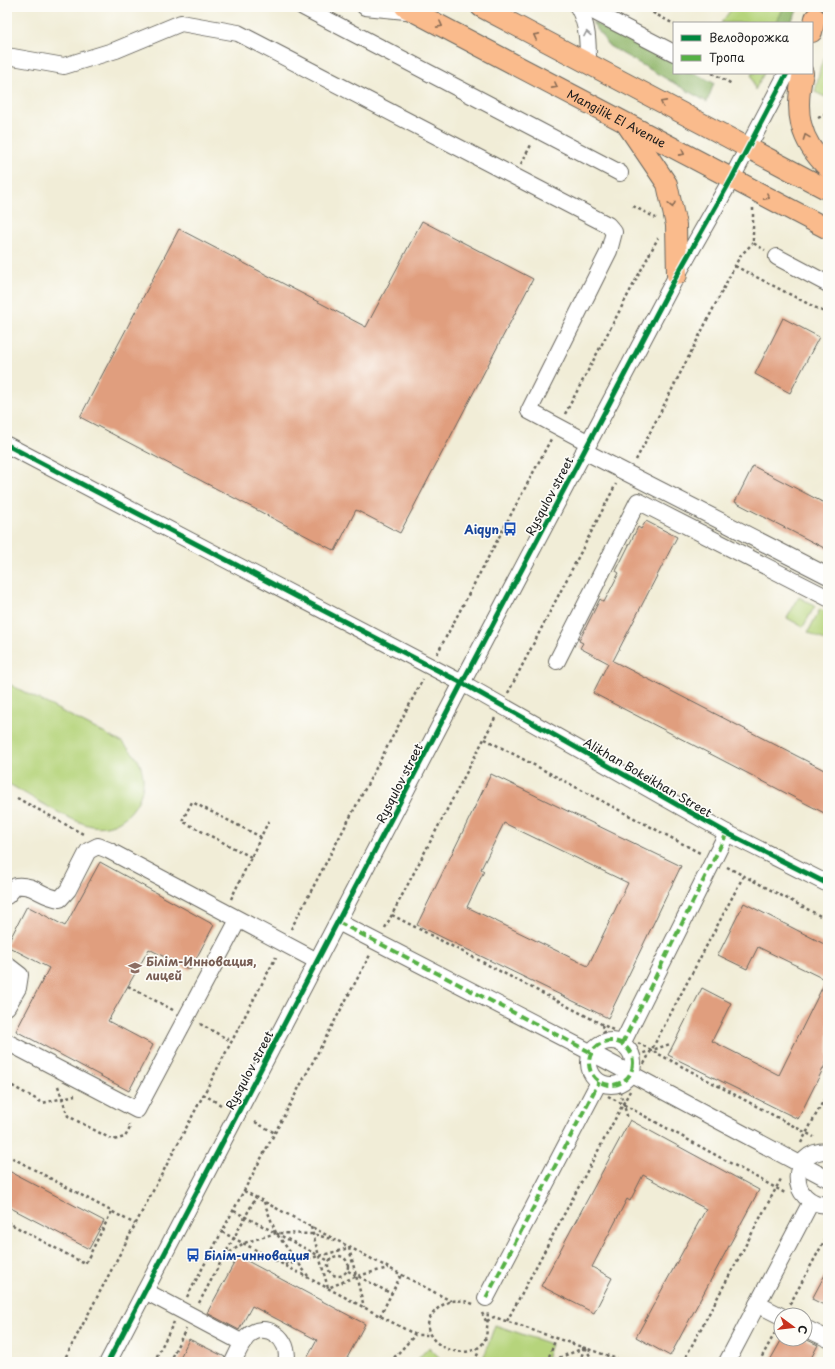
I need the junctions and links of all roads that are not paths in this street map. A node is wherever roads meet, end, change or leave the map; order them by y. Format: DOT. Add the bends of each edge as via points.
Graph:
graph roads {
  1 [pos="303,7"];
  2 [pos="365,7"];
  3 [pos="481,7"];
  4 [pos="578,7"];
  5 [pos="585,7"];
  6 [pos="411,10"];
  7 [pos="673,52"];
  8 [pos="7,56"];
  9 [pos="588,63"];
  10 [pos="787,74"];
  11 [pos="803,74"];
  12 [pos="626,123"];
  13 [pos="747,148"];
  14 [pos="828,168"];
  15 [pos="620,173"];
  16 [pos="732,178"];
  17 [pos="828,190"];
  18 [pos="828,229"];
  19 [pos="777,257"];
  20 [pos="677,275"];
  21 [pos="828,284"];
  22 [pos="7,445"];
  23 [pos="586,447"];
  24 [pos="828,576"];
  25 [pos="828,598"];
  26 [pos="557,661"];
  27 [pos="462,683"];
  28 [pos="727,833"];
  29 [pos="828,884"];
  30 [pos="7,896"];
  31 [pos="231,916"];
  32 [pos="338,922"];
  33 [pos="318,961"];
  34 [pos="7,964"];
  35 [pos="7,1007"];
  36 [pos="619,1039"];
  37 [pos="7,1042"];
  38 [pos="592,1053"];
  39 [pos="631,1074"];
  40 [pos="602,1088"];
  41 [pos="824,1145"];
  42 [pos="801,1164"];
  43 [pos="828,1179"];
  44 [pos="811,1202"];
  45 [pos="828,1205"];
  46 [pos="145,1291"];
  47 [pos="480,1304"];
  48 [pos="757,1304"];
  49 [pos="773,1312"];
  50 [pos="813,1332"];
  51 [pos="828,1339"];
  52 [pos="243,1343"];
  53 [pos="108,1362"];
  54 [pos="233,1362"];
  55 [pos="286,1362"];
  56 [pos="727,1362"];
  1 -- 15 [label="street"];
  2 -- 6 [label="street"];
  9 -- 3 [label="main road, one-way"];
  9 -- 4 [label="street, one-way" via="584,16"];
  5 -- 7 [label="street"];
  6 -- 12 [label="main road, Mangilik El Avenue, one-way"];
  8 -- 23 [label="street" via="64,66 116,50 181,23 238,33 608,225 614,232 609,251 528,412 558,427"];
  13 -- 9 [label="main road, one-way"];
  10 -- 13 [label="street, Rysqulov street"];
  14 -- 11 [label="main road, one-way" via="809,145 798,116"];
  12 -- 16 [label="main road, Mangilik El Avenue, one-way"];
  12 -- 20 [label="main road, one-way" via="667,184 676,225"];
  13 -- 16 [label="street, Rysqulov street"];
  13 -- 17 [label="main road"];
  16 -- 18 [label="main road, Mangilik El Avenue, one-way"];
  16 -- 20 [label="street, Rysqulov street"];
  19 -- 21 [label="street"];
  20 -- 23 [label="street, Rysqulov street"];
  22 -- 27 [label="street, Alikhan Bokeikhan Street"];
  23 -- 24 [label="street" via="626,472"];
  23 -- 27 [label="street, Rysqulov street"];
  25 -- 26 [label="street" via="638,501"];
  27 -- 28 [label="street, Alikhan Bokeikhan Street"];
  27 -- 32 [label="street, Rysqulov street"];
  28 -- 29 [label="street, Alikhan Bokeikhan Street"];
  28 -- 36 [label="street"];
  30 -- 31 [label="street" via="16,886 27,885 50,898 60,899 68,890 88,851 98,846"];
  31 -- 33 [label="street"];
  31 -- 37 [label="street" via="137,1110"];
  32 -- 33 [label="street, Rysqulov street"];
  32 -- 38 [label="street"];
  33 -- 46 [label="street, Rysqulov street"];
  34 -- 35 [label="street" via="20,975 18,988"];
  36 -- 38 [label="street" via="596,1047"];
  36 -- 39 [label="street" via="627,1048"];
  38 -- 39 [label="street"];
  38 -- 40 [label="street" via="591,1072"];
  39 -- 40 [label="street"];
  39 -- 42 [label="street"];
  40 -- 47 [label="street"];
  41 -- 42 [label="street"];
  42 -- 43 [label="street"];
  42 -- 44 [label="street" via="797,1181 802,1193"];
  44 -- 45 [label="street"];
  44 -- 48 [label="street"];
  46 -- 52 [label="street"];
  46 -- 53 [label="street, Rysqulov street"];
  48 -- 49 [label="street"];
  48 -- 56 [label="street"];
  50 -- 51 [label="street"];
  52 -- 54 [label="street"];
  52 -- 55 [label="street" via="255,1332 271,1331 284,1341 287,1348"];
}
